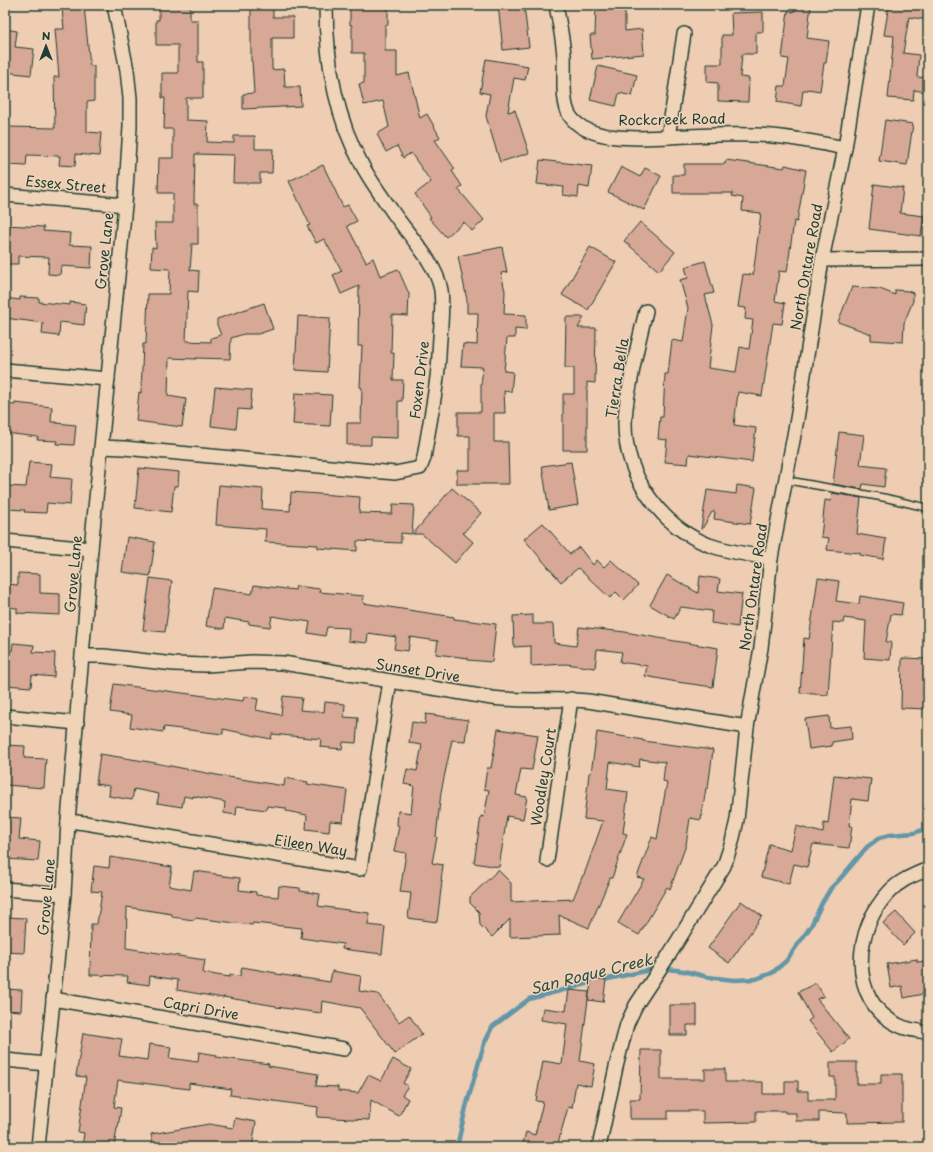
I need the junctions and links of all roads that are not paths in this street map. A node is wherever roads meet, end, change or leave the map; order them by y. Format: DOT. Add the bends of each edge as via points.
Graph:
graph roads {
  1 [pos="114,5"];
  2 [pos="326,5"];
  3 [pos="556,5"];
  4 [pos="868,5"];
  5 [pos="684,34"];
  6 [pos="668,137"];
  7 [pos="845,148"];
  8 [pos="5,195"];
  9 [pos="125,205"];
  10 [pos="928,259"];
  11 [pos="822,260"];
  12 [pos="646,311"];
  13 [pos="5,370"];
  14 [pos="108,379"];
  15 [pos="102,447"];
  16 [pos="786,480"];
  17 [pos="928,508"];
  18 [pos="5,541"];
  19 [pos="91,549"];
  20 [pos="771,558"];
  21 [pos="83,656"];
  22 [pos="390,681"];
  23 [pos="571,699"];
  24 [pos="5,716"];
  25 [pos="77,723"];
  26 [pos="747,727"];
  27 [pos="68,821"];
  28 [pos="547,860"];
  29 [pos="928,869"];
  30 [pos="5,889"];
  31 [pos="64,894"];
  32 [pos="53,999"];
  33 [pos="928,1032"];
  34 [pos="344,1049"];
  35 [pos="5,1060"];
  36 [pos="46,1064"];
  37 [pos="38,1147"];
  38 [pos="599,1147"];
  1 -- 9 [label="street, Grove Lane" via="130,98"];
  2 -- 15 [label="street, Foxen Drive" via="331,78 348,137 362,166 390,210 430,263 441,290 437,377 424,458 420,468 395,473"];
  3 -- 6 [label="street, Rockcreek Road" via="564,56 565,99 569,115 582,127 599,134 637,139"];
  4 -- 7 [label="street, North Ontare Road"];
  5 -- 6 [label="street"];
  6 -- 7 [label="street, Rockcreek Road" via="756,135 806,140"];
  7 -- 11 [label="street, North Ontare Road"];
  8 -- 9 [label="street, Essex Street"];
  9 -- 14 [label="street, Grove Lane"];
  10 -- 11 [label="street"];
  11 -- 16 [label="street, North Ontare Road"];
  12 -- 20 [label="street, Tierra Bella" via="634,357 625,424 627,447 638,479 659,510 688,534 730,551"];
  13 -- 14 [label="street"];
  14 -- 15 [label="street, Grove Lane"];
  15 -- 19 [label="street, Grove Lane"];
  16 -- 17 [label="lane"];
  16 -- 20 [label="street, North Ontare Road"];
  18 -- 19 [label="street"];
  19 -- 21 [label="street, Grove Lane"];
  20 -- 26 [label="street, North Ontare Road"];
  21 -- 22 [label="street, Sunset Drive" via="174,664 283,663"];
  21 -- 25 [label="street, Grove Lane"];
  22 -- 23 [label="street, Sunset Drive" via="512,701"];
  22 -- 27 [label="street, Eileen Way" via="360,869"];
  23 -- 26 [label="street, Sunset Drive"];
  23 -- 28 [label="street, Woodley Court"];
  24 -- 25 [label="street"];
  25 -- 27 [label="street, Grove Lane"];
  26 -- 38 [label="street, North Ontare Road" via="737,820 724,866 636,1005 627,1024"];
  27 -- 31 [label="street, Grove Lane"];
  29 -- 33 [label="street" via="903,880 879,903 869,921 861,953 864,982 877,1008 899,1026"];
  30 -- 31 [label="street"];
  31 -- 32 [label="street, Grove Lane"];
  32 -- 34 [label="street, Capri Drive"];
  32 -- 36 [label="street, Grove Lane"];
  35 -- 36 [label="street"];
  36 -- 37 [label="street, Grove Lane"];
}
